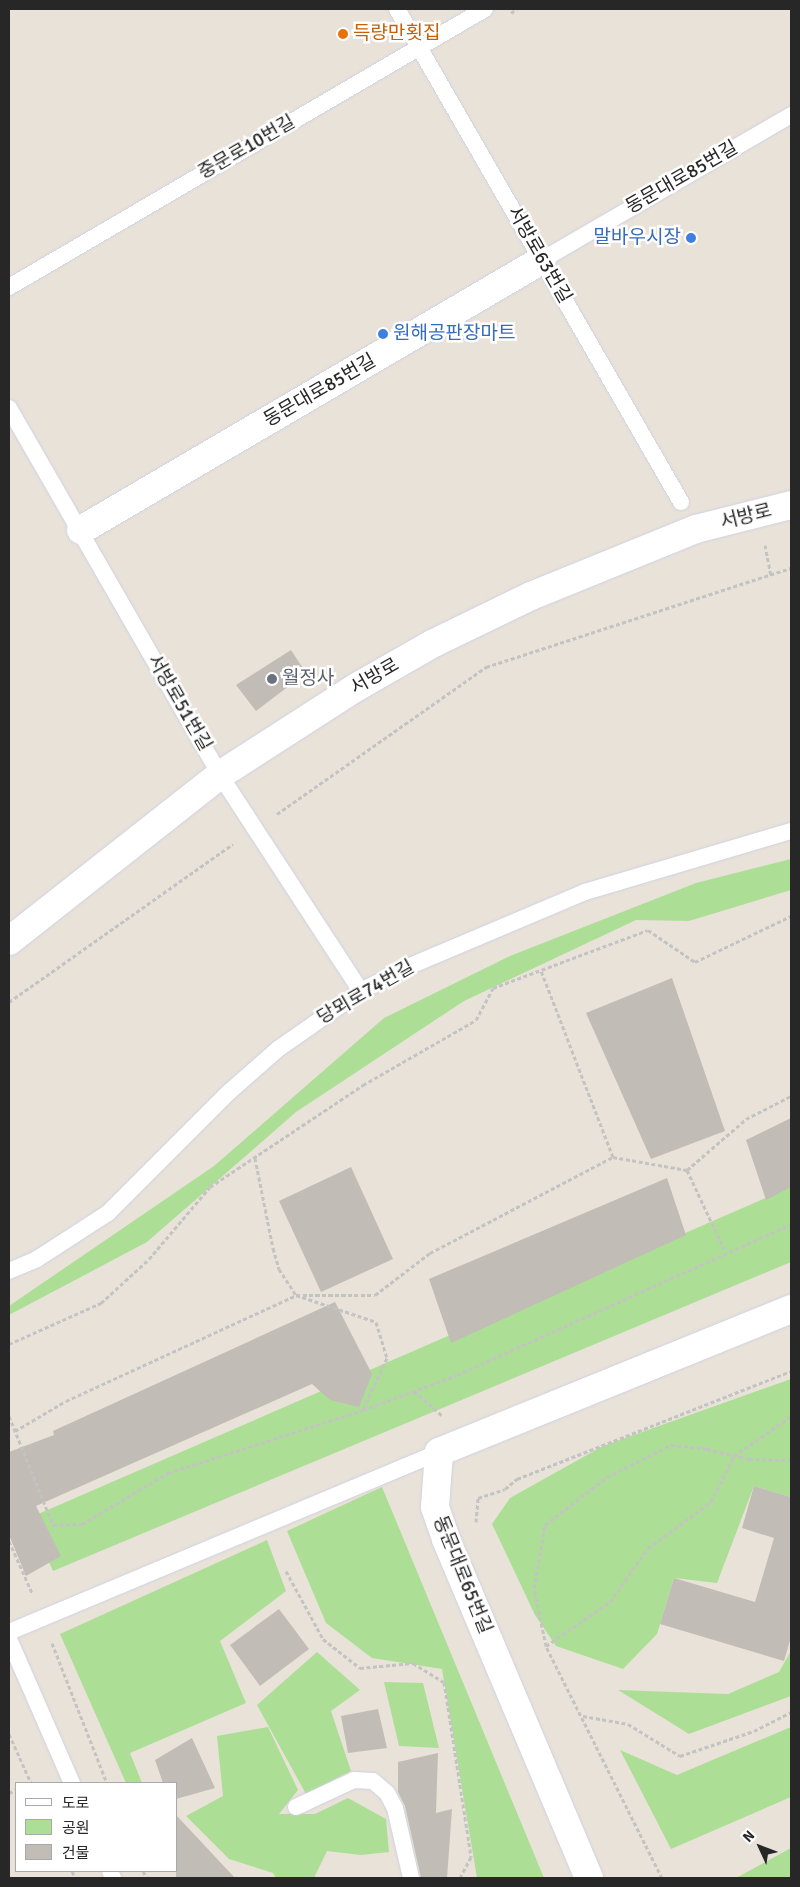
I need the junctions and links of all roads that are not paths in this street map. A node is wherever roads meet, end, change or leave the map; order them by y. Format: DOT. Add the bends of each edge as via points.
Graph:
graph roads {
  1 [pos="397,9"];
  2 [pos="485,9"];
  3 [pos="419,48"];
  4 [pos="791,114"];
  5 [pos="542,260"];
  6 [pos="9,287"];
  7 [pos="9,408"];
  8 [pos="681,502"];
  9 [pos="791,505"];
  10 [pos="81,530"];
  11 [pos="220,774"];
  12 [pos="791,831"];
  13 [pos="9,941"];
  14 [pos="361,991"];
  15 [pos="9,1271"];
  16 [pos="791,1309"];
  17 [pos="439,1452"];
  18 [pos="9,1632"];
  19 [pos="9,1639"];
  20 [pos="72,1782"];
  21 [pos="296,1807"];
  22 [pos="411,1878"];
  23 [pos="588,1878"];
  1 -- 3 [label="lane, 서방로63번길"];
  2 -- 3 [label="lane, 중문로10번길"];
  3 -- 5 [label="lane, 서방로63번길"];
  3 -- 6 [label="lane, 중문로10번길"];
  4 -- 5 [label="lane, 동문대로85번길"];
  5 -- 8 [label="lane, 서방로63번길"];
  5 -- 10 [label="street, 동문대로85번길"];
  7 -- 10 [label="lane, 서방로51번길"];
  9 -- 11 [label="street, 서방로" via="696,529 522,600 434,643 355,688"];
  10 -- 11 [label="lane, 서방로51번길"];
  11 -- 13 [label="street, 서방로"];
  11 -- 14 [label="lane, 서방로51번길" via="253,830"];
  12 -- 14 [label="lane, 당뫼로74번길" via="585,892 410,966"];
  14 -- 15 [label="lane, 당뫼로74번길" via="332,1009 256,1068 108,1213 37,1258"];
  16 -- 17 [label="street"];
  17 -- 18 [label="lane"];
  17 -- 23 [label="street, 동문대로65번길" via="435,1507 446,1539"];
  19 -- 20 [label="lane"];
  21 -- 22 [label="lane" via="354,1780 373,1781 387,1793 395,1808"];
}
